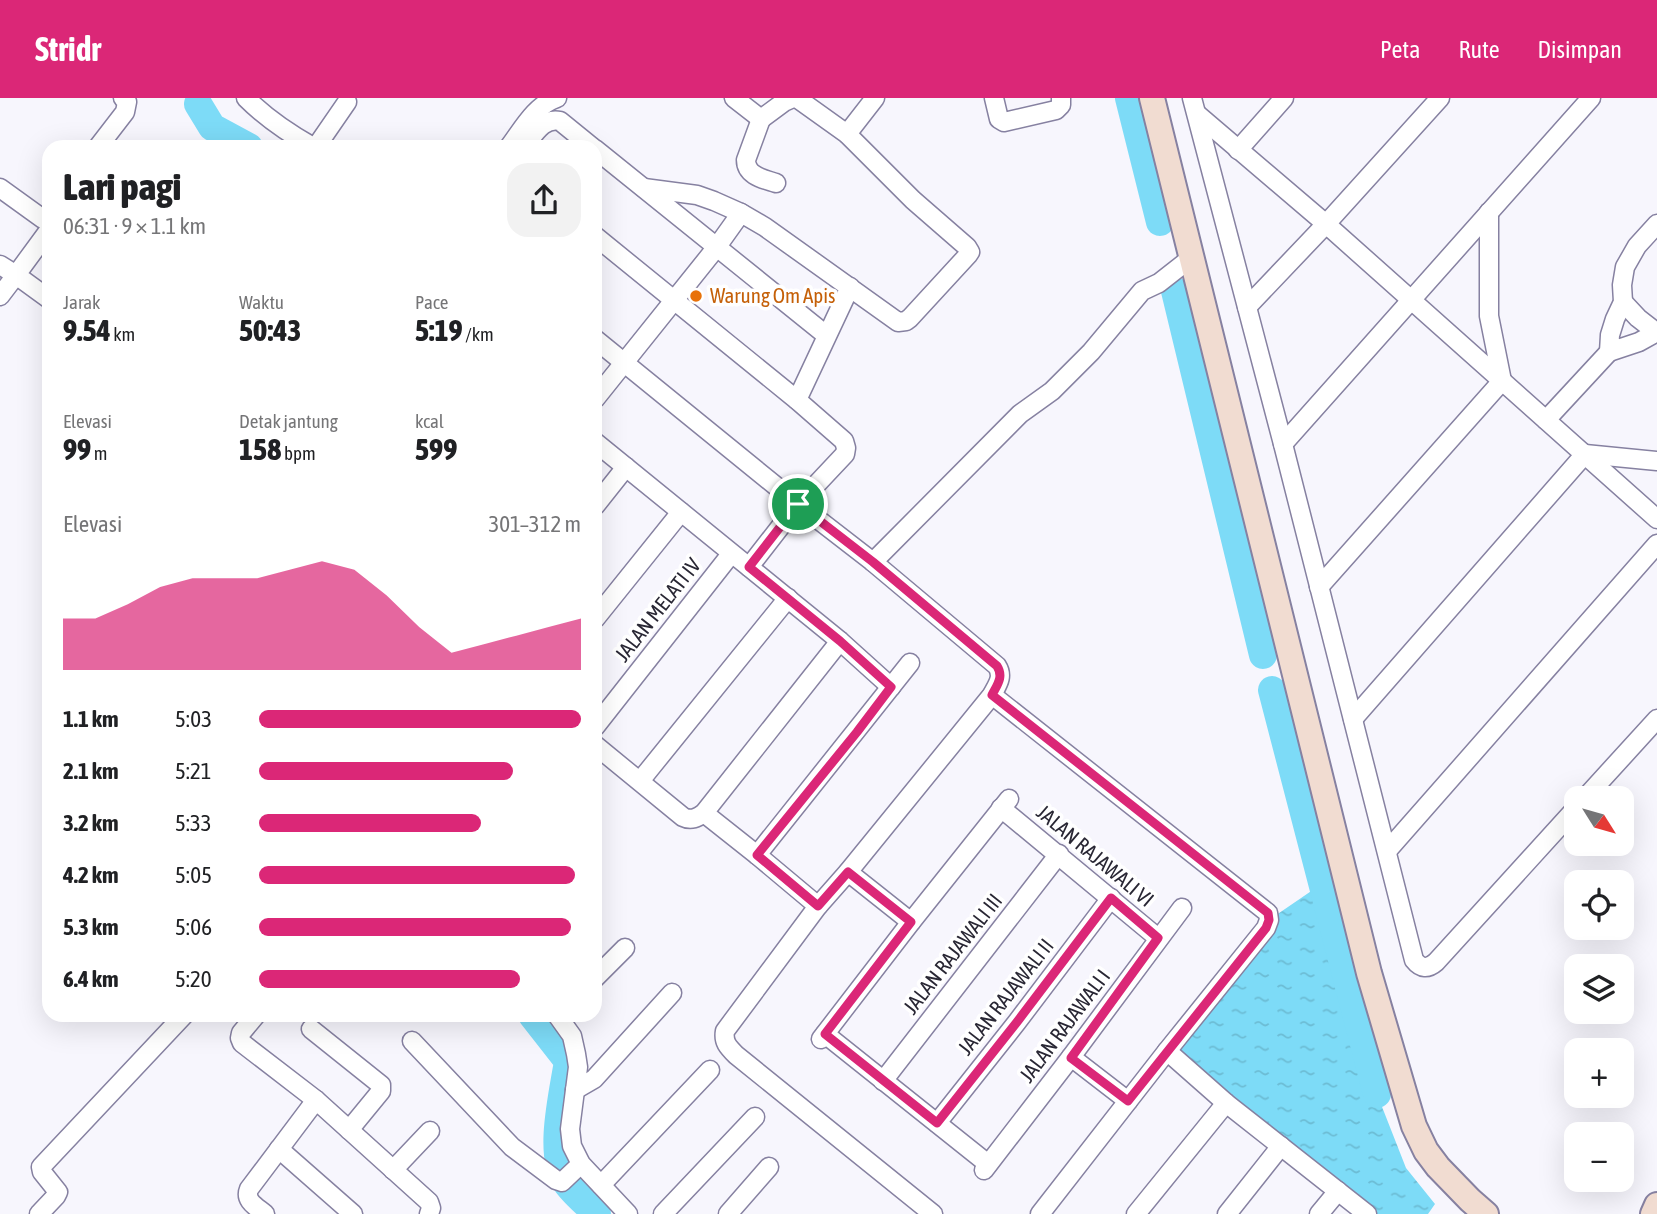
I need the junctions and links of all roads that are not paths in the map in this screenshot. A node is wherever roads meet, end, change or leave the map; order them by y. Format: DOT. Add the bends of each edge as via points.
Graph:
graph roads {
  1 [pos="123,98"];
  2 [pos="246,98"];
  3 [pos="557,98"];
  4 [pos="734,98"];
  5 [pos="794,98"];
  6 [pos="875,98"];
  7 [pos="994,98"];
  8 [pos="1061,98"];
  9 [pos="1152,98"];
  10 [pos="1284,98"];
  11 [pos="1440,98"];
  12 [pos="1591,98"];
  13 [pos="1609,98"];
  14 [pos="346,102"];
  15 [pos="1194,106"];
  16 [pos="1576,114"];
  17 [pos="761,119"];
  18 [pos="847,134"];
  19 [pos="103,140"];
  20 [pos="302,140"];
  21 [pos="319,140"];
  22 [pos="514,140"];
  23 [pos="530,140"];
  24 [pos="584,140"];
  25 [pos="1238,150"];
  26 [pos="602,155"];
  27 [pos="776,183"];
  28 [pos="0,188"];
  29 [pos="643,188"];
  30 [pos="1489,212"];
  31 [pos="741,213"];
  32 [pos="42,217"];
  33 [pos="1326,224"];
  34 [pos="1657,224"];
  35 [pos="42,230"];
  36 [pos="602,242"];
  37 [pos="716,248"];
  38 [pos="1190,259"];
  39 [pos="0,265"];
  40 [pos="16,275"];
  41 [pos="850,287"];
  42 [pos="42,294"];
  43 [pos="0,296"];
  44 [pos="1411,300"];
  45 [pos="674,301"];
  46 [pos="1623,302"];
  47 [pos="1247,307"];
  48 [pos="1657,332"];
  49 [pos="826,335"];
  50 [pos="602,345"];
  51 [pos="1609,352"];
  52 [pos="625,363"];
  53 [pos="1503,381"];
  54 [pos="602,391"];
  55 [pos="797,400"];
  56 [pos="1546,420"];
  57 [pos="1283,444"];
  58 [pos="602,448"];
  59 [pos="1585,454"];
  60 [pos="1657,461"];
  61 [pos="626,467"];
  62 [pos="602,497"];
  63 [pos="798,504"];
  64 [pos="681,512"];
  65 [pos="1657,519"];
  66 [pos="1657,544"];
  67 [pos="731,554"];
  68 [pos="873,562"];
  69 [pos="749,567"];
  70 [pos="1319,587"];
  71 [pos="788,598"];
  72 [pos="602,610"];
  73 [pos="840,641"];
  74 [pos="910,663"];
  75 [pos="891,687"];
  76 [pos="992,695"];
  77 [pos="602,718"];
  78 [pos="1353,719"];
  79 [pos="1657,719"];
  80 [pos="602,751"];
  81 [pos="640,781"];
  82 [pos="1596,786"];
  83 [pos="704,813"];
  84 [pos="1564,821"];
  85 [pos="1387,850"];
  86 [pos="1059,854"];
  87 [pos="757,855"];
  88 [pos="848,872"];
  89 [pos="1111,898"];
  90 [pos="818,906"];
  91 [pos="1182,908"];
  92 [pos="911,922"];
  93 [pos="1158,938"];
  94 [pos="625,948"];
  95 [pos="602,971"];
  96 [pos="672,993"];
  97 [pos="177,1022"];
  98 [pos="250,1022"];
  99 [pos="562,1022"];
  100 [pos="311,1029"];
  101 [pos="412,1041"];
  102 [pos="1167,1051"];
  103 [pos="1071,1058"];
  104 [pos="710,1070"];
  105 [pos="883,1081"];
  106 [pos="575,1090"];
  107 [pos="316,1100"];
  108 [pos="1128,1101"];
  109 [pos="1226,1103"];
  110 [pos="755,1117"];
  111 [pos="937,1123"];
  112 [pos="349,1130"];
  113 [pos="430,1131"];
  114 [pos="1281,1146"];
  115 [pos="279,1149"];
  116 [pos="769,1167"];
  117 [pos="393,1170"];
  118 [pos="571,1173"];
  119 [pos="601,1185"];
  120 [pos="1338,1191"];
  121 [pos="1657,1205"];
  122 [pos="39,1214"];
  123 [pos="265,1214"];
  124 [pos="353,1214"];
  125 [pos="429,1214"];
  126 [pos="628,1214"];
  127 [pos="663,1214"];
  128 [pos="728,1214"];
  129 [pos="933,1214"];
  130 [pos="1040,1214"];
  131 [pos="1136,1214"];
  132 [pos="1227,1214"];
  133 [pos="1319,1214"];
  134 [pos="1367,1214"];
  135 [pos="1486,1214"];
  136 [pos="1653,1214"];
  1 -- 19 [label="street" via="125,112"];
  2 -- 20 [label="street"];
  3 -- 22 [label="street" via="543,106"];
  4 -- 17 [label="street"];
  5 -- 17 [label="street"];
  5 -- 18 [label="street"];
  6 -- 18 [label="street"];
  7 -- 8 [label="street" via="1004,122 1056,110"];
  9 -- 38 [label="street"];
  10 -- 25 [label="street"];
  11 -- 33 [label="street"];
  12 -- 16 [label="street"];
  13 -- 16 [label="street"];
  14 -- 21 [label="street"];
  15 -- 25 [label="street"];
  15 -- 47 [label="street"];
  16 -- 30 [label="street"];
  17 -- 27 [label="street" via="746,166 750,173"];
  18 -- 41 [label="street" via="970,251 906,321 898,322"];
  23 -- 24 [label="street" via="547,121 556,120"];
  25 -- 33 [label="street"];
  26 -- 29 [label="street"];
  28 -- 32 [label="street"];
  29 -- 31 [label="street" via="697,195"];
  29 -- 37 [label="street"];
  30 -- 44 [label="street"];
  30 -- 53 [label="street" via="1489,316"];
  31 -- 37 [label="street"];
  31 -- 41 [label="street"];
  33 -- 44 [label="street"];
  33 -- 47 [label="street"];
  34 -- 46 [label="street" via="1625,267"];
  35 -- 40 [label="street"];
  36 -- 45 [label="street"];
  37 -- 45 [label="street"];
  37 -- 49 [label="street"];
  38 -- 68 [label="street" via="1142,291 1091,352 1052,391 1020,414"];
  38 -- 135 [label="street" via="1369,973 1414,1126 1438,1167"];
  39 -- 40 [label="street"];
  40 -- 42 [label="street"];
  40 -- 43 [label="street"];
  41 -- 49 [label="street"];
  44 -- 53 [label="street"];
  44 -- 57 [label="street"];
  45 -- 52 [label="street"];
  45 -- 55 [label="street"];
  46 -- 48 [label="street"];
  46 -- 51 [label="street"];
  47 -- 57 [label="street"];
  48 -- 51 [label="street"];
  49 -- 55 [label="street"];
  50 -- 52 [label="street"];
  51 -- 56 [label="street"];
  52 -- 54 [label="street"];
  52 -- 63 [label="street"];
  53 -- 56 [label="street"];
  53 -- 70 [label="street"];
  55 -- 63 [label="street" via="844,441 846,448"];
  56 -- 59 [label="street"];
  57 -- 70 [label="street"];
  58 -- 61 [label="street"];
  59 -- 60 [label="street"];
  59 -- 65 [label="street"];
  59 -- 78 [label="street"];
  61 -- 62 [label="street"];
  61 -- 64 [label="street"];
  63 -- 68 [label="street"];
  63 -- 69 [label="street"];
  64 -- 67 [label="street"];
  64 -- 72 [label="street"];
  66 -- 85 [label="street"];
  67 -- 69 [label="street"];
  67 -- 77 [label="street, JALAN MELATI IV"];
  68 -- 76 [label="street" via="997,666 1000,678"];
  69 -- 71 [label="street"];
  70 -- 78 [label="street"];
  71 -- 73 [label="street"];
  71 -- 81 [label="street"];
  73 -- 75 [label="street"];
  73 -- 83 [label="street"];
  74 -- 75 [label="street"];
  75 -- 87 [label="street"];
  76 -- 88 [label="street"];
  76 -- 102 [label="street" via="1268,913 1266,928"];
  78 -- 85 [label="street"];
  79 -- 82 [label="street"];
  80 -- 81 [label="street"];
  81 -- 83 [label="street" via="683,817 692,819"];
  83 -- 87 [label="street"];
  84 -- 85 [label="street" via="1430,967 1414,960"];
  86 -- 89 [label="street, JALAN RAJAWALI VI"];
  86 -- 92 [label="street, JALAN RAJAWALI VI" via="1005,804"];
  86 -- 105 [label="street, JALAN RAJAWALI III"];
  87 -- 90 [label="street"];
  88 -- 90 [label="street"];
  88 -- 92 [label="street"];
  89 -- 93 [label="street, JALAN RAJAWALI VI"];
  89 -- 111 [label="street, JALAN RAJAWALI II"];
  90 -- 129 [label="street" via="725,1031 725,1042"];
  91 -- 93 [label="street, JALAN RAJAWALI I"];
  92 -- 105 [label="street" via="823,1037"];
  93 -- 103 [label="street, JALAN RAJAWALI I"];
  94 -- 95 [label="street"];
  96 -- 106 [label="street" via="594,1079"];
  97 -- 122 [label="street" via="41,1167 58,1192"];
  98 -- 107 [label="street" via="240,1040"];
  99 -- 106 [label="street" via="572,1036 576,1054"];
  100 -- 112 [label="street" via="381,1085"];
  101 -- 118 [label="street" via="512,1147 556,1180"];
  102 -- 108 [label="street"];
  102 -- 109 [label="street"];
  103 -- 108 [label="street"];
  103 -- 111 [label="street, JALAN RAJAWALI I" via="986,1167"];
  104 -- 119 [label="street"];
  105 -- 111 [label="street"];
  106 -- 118 [label="street" via="570,1138 576,1155"];
  107 -- 112 [label="street"];
  107 -- 115 [label="street"];
  108 -- 130 [label="street"];
  109 -- 114 [label="street"];
  109 -- 131 [label="street"];
  110 -- 127 [label="street"];
  112 -- 117 [label="street"];
  113 -- 117 [label="street"];
  114 -- 120 [label="street"];
  114 -- 132 [label="street"];
  115 -- 123 [label="street" via="247,1193"];
  115 -- 124 [label="street"];
  116 -- 128 [label="street"];
  117 -- 125 [label="street" via="429,1202"];
  118 -- 119 [label="street"];
  119 -- 126 [label="street"];
  120 -- 133 [label="street"];
  120 -- 134 [label="street"];
  121 -- 136 [label="street"];
}
